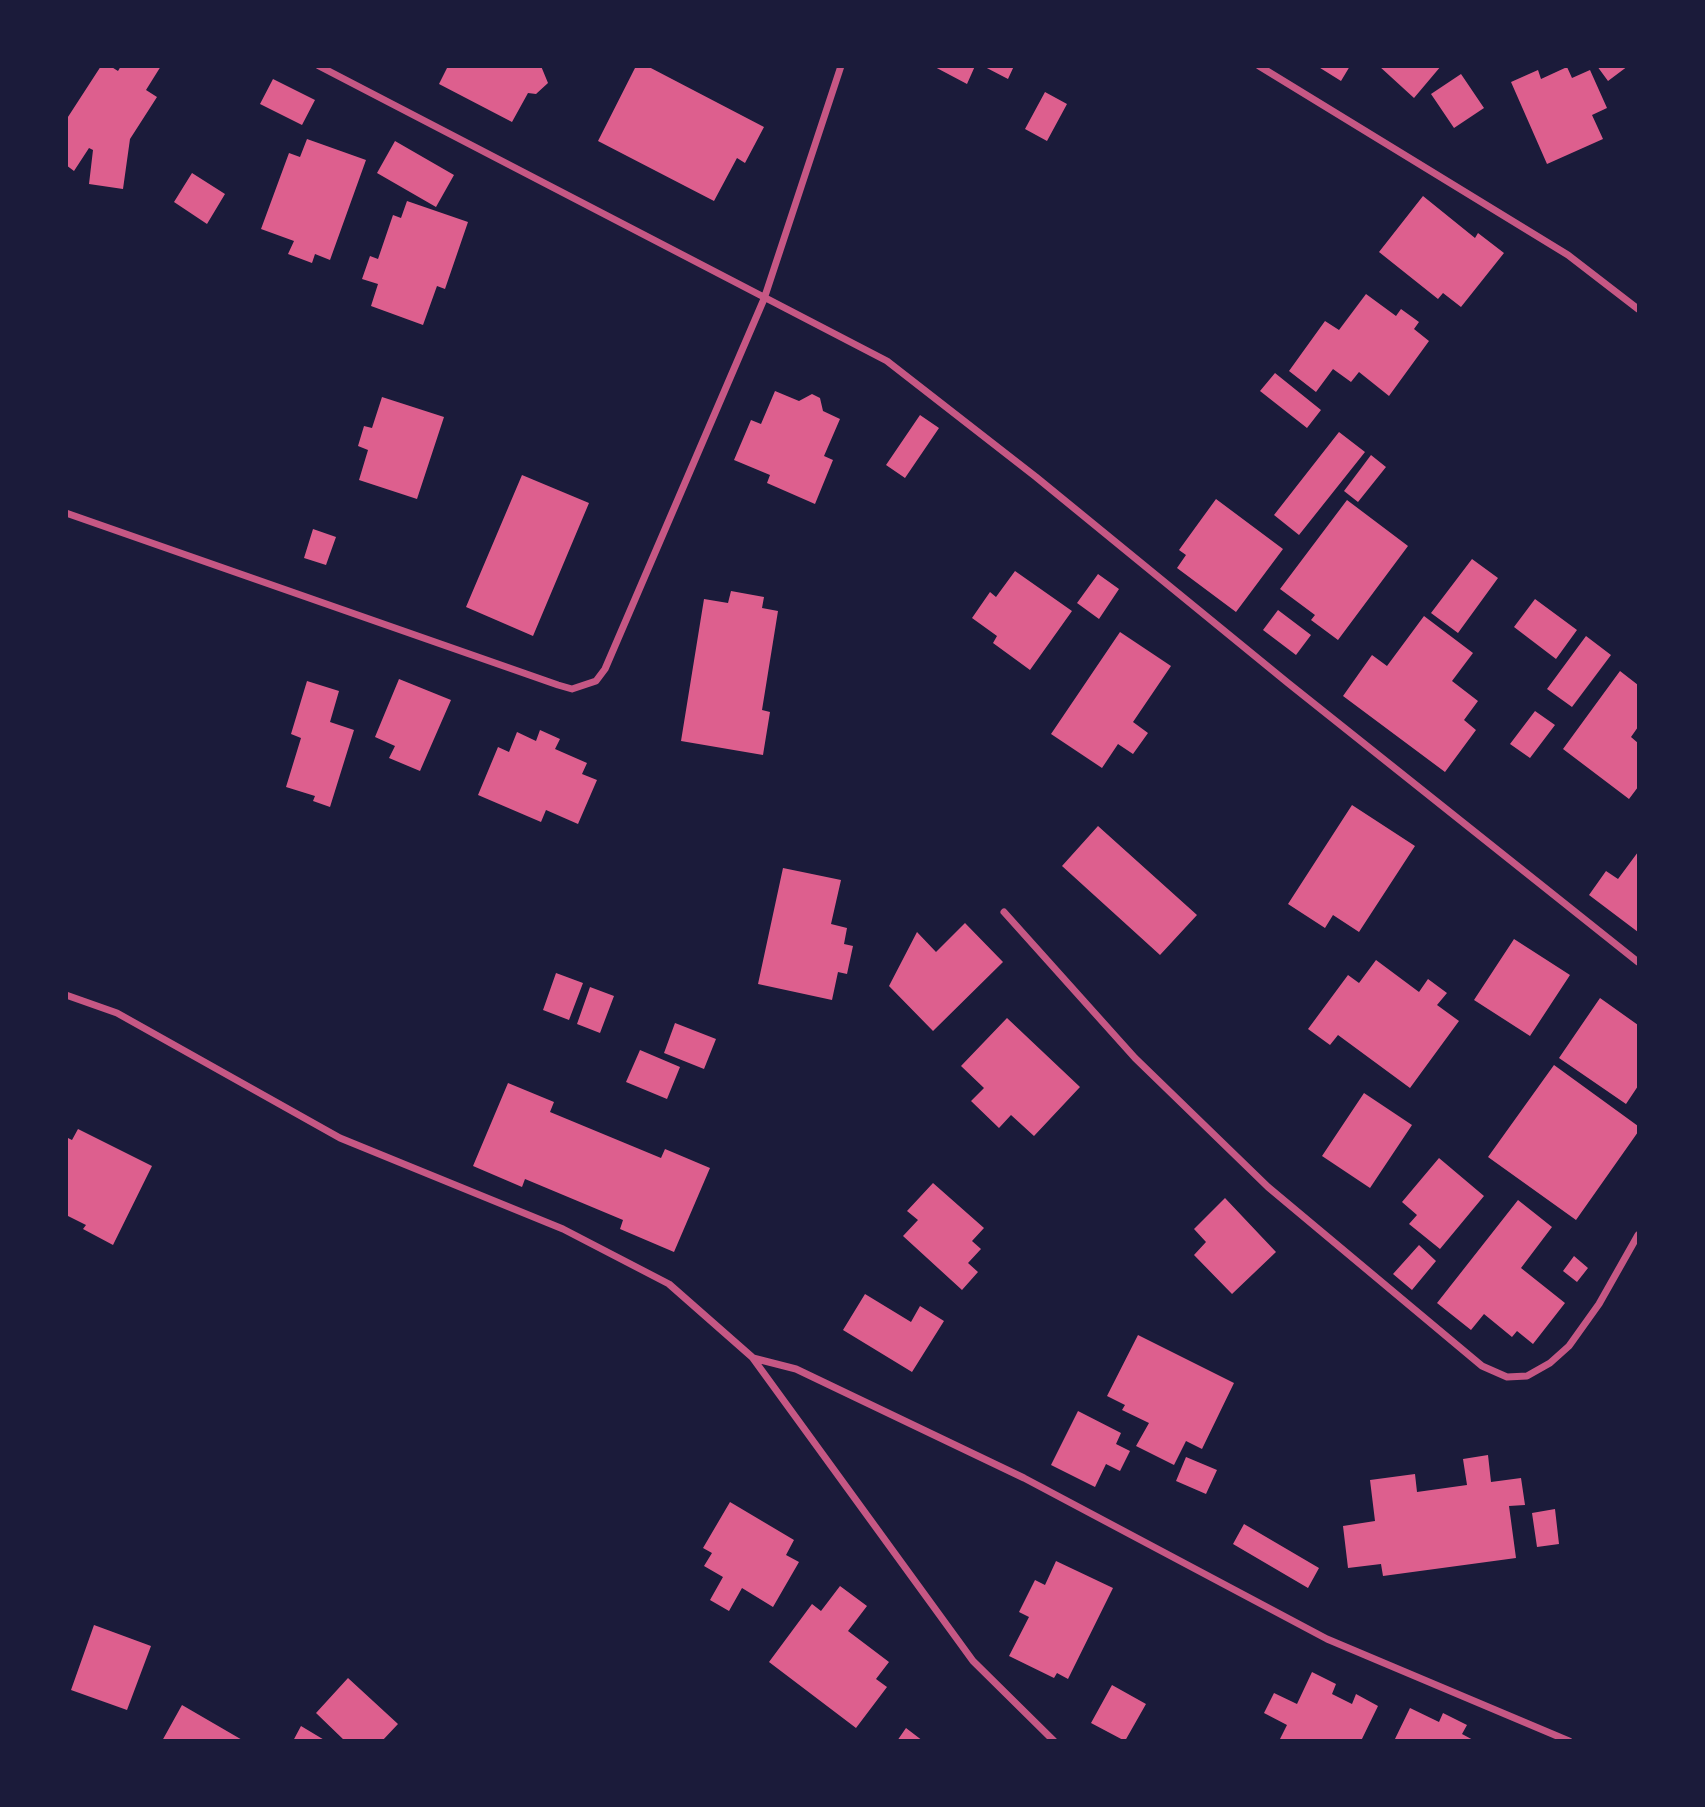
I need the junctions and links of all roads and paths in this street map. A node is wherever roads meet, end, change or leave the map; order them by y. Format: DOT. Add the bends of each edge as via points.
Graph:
graph roads {
  1 [pos="319,66"];
  2 [pos="841,66"];
  3 [pos="1259,66"];
  4 [pos="764,299"];
  5 [pos="1639,309"];
  6 [pos="66,513"];
  7 [pos="1004,912"];
  8 [pos="1639,962"];
  9 [pos="66,995"];
  10 [pos="1639,1235"];
  11 [pos="752,1357"];
  12 [pos="1054,1741"];
  13 [pos="1569,1741"];
  1 -- 4 [label="street"];
  2 -- 4 [label="street"];
  3 -- 5 [label="street" via="1568,254"];
  4 -- 6 [label="street" via="605,669 586,686 558,685"];
  4 -- 8 [label="street" via="887,361"];
  7 -- 10 [label="street" via="1135,1058 1268,1187 1482,1366 1507,1377 1527,1376 1550,1363 1569,1346 1599,1304"];
  9 -- 11 [label="street" via="117,1013 340,1138 563,1229 669,1284"];
  11 -- 12 [label="street" via="972,1661"];
  11 -- 13 [label="street" via="796,1369 1024,1478 1327,1639"];
}
